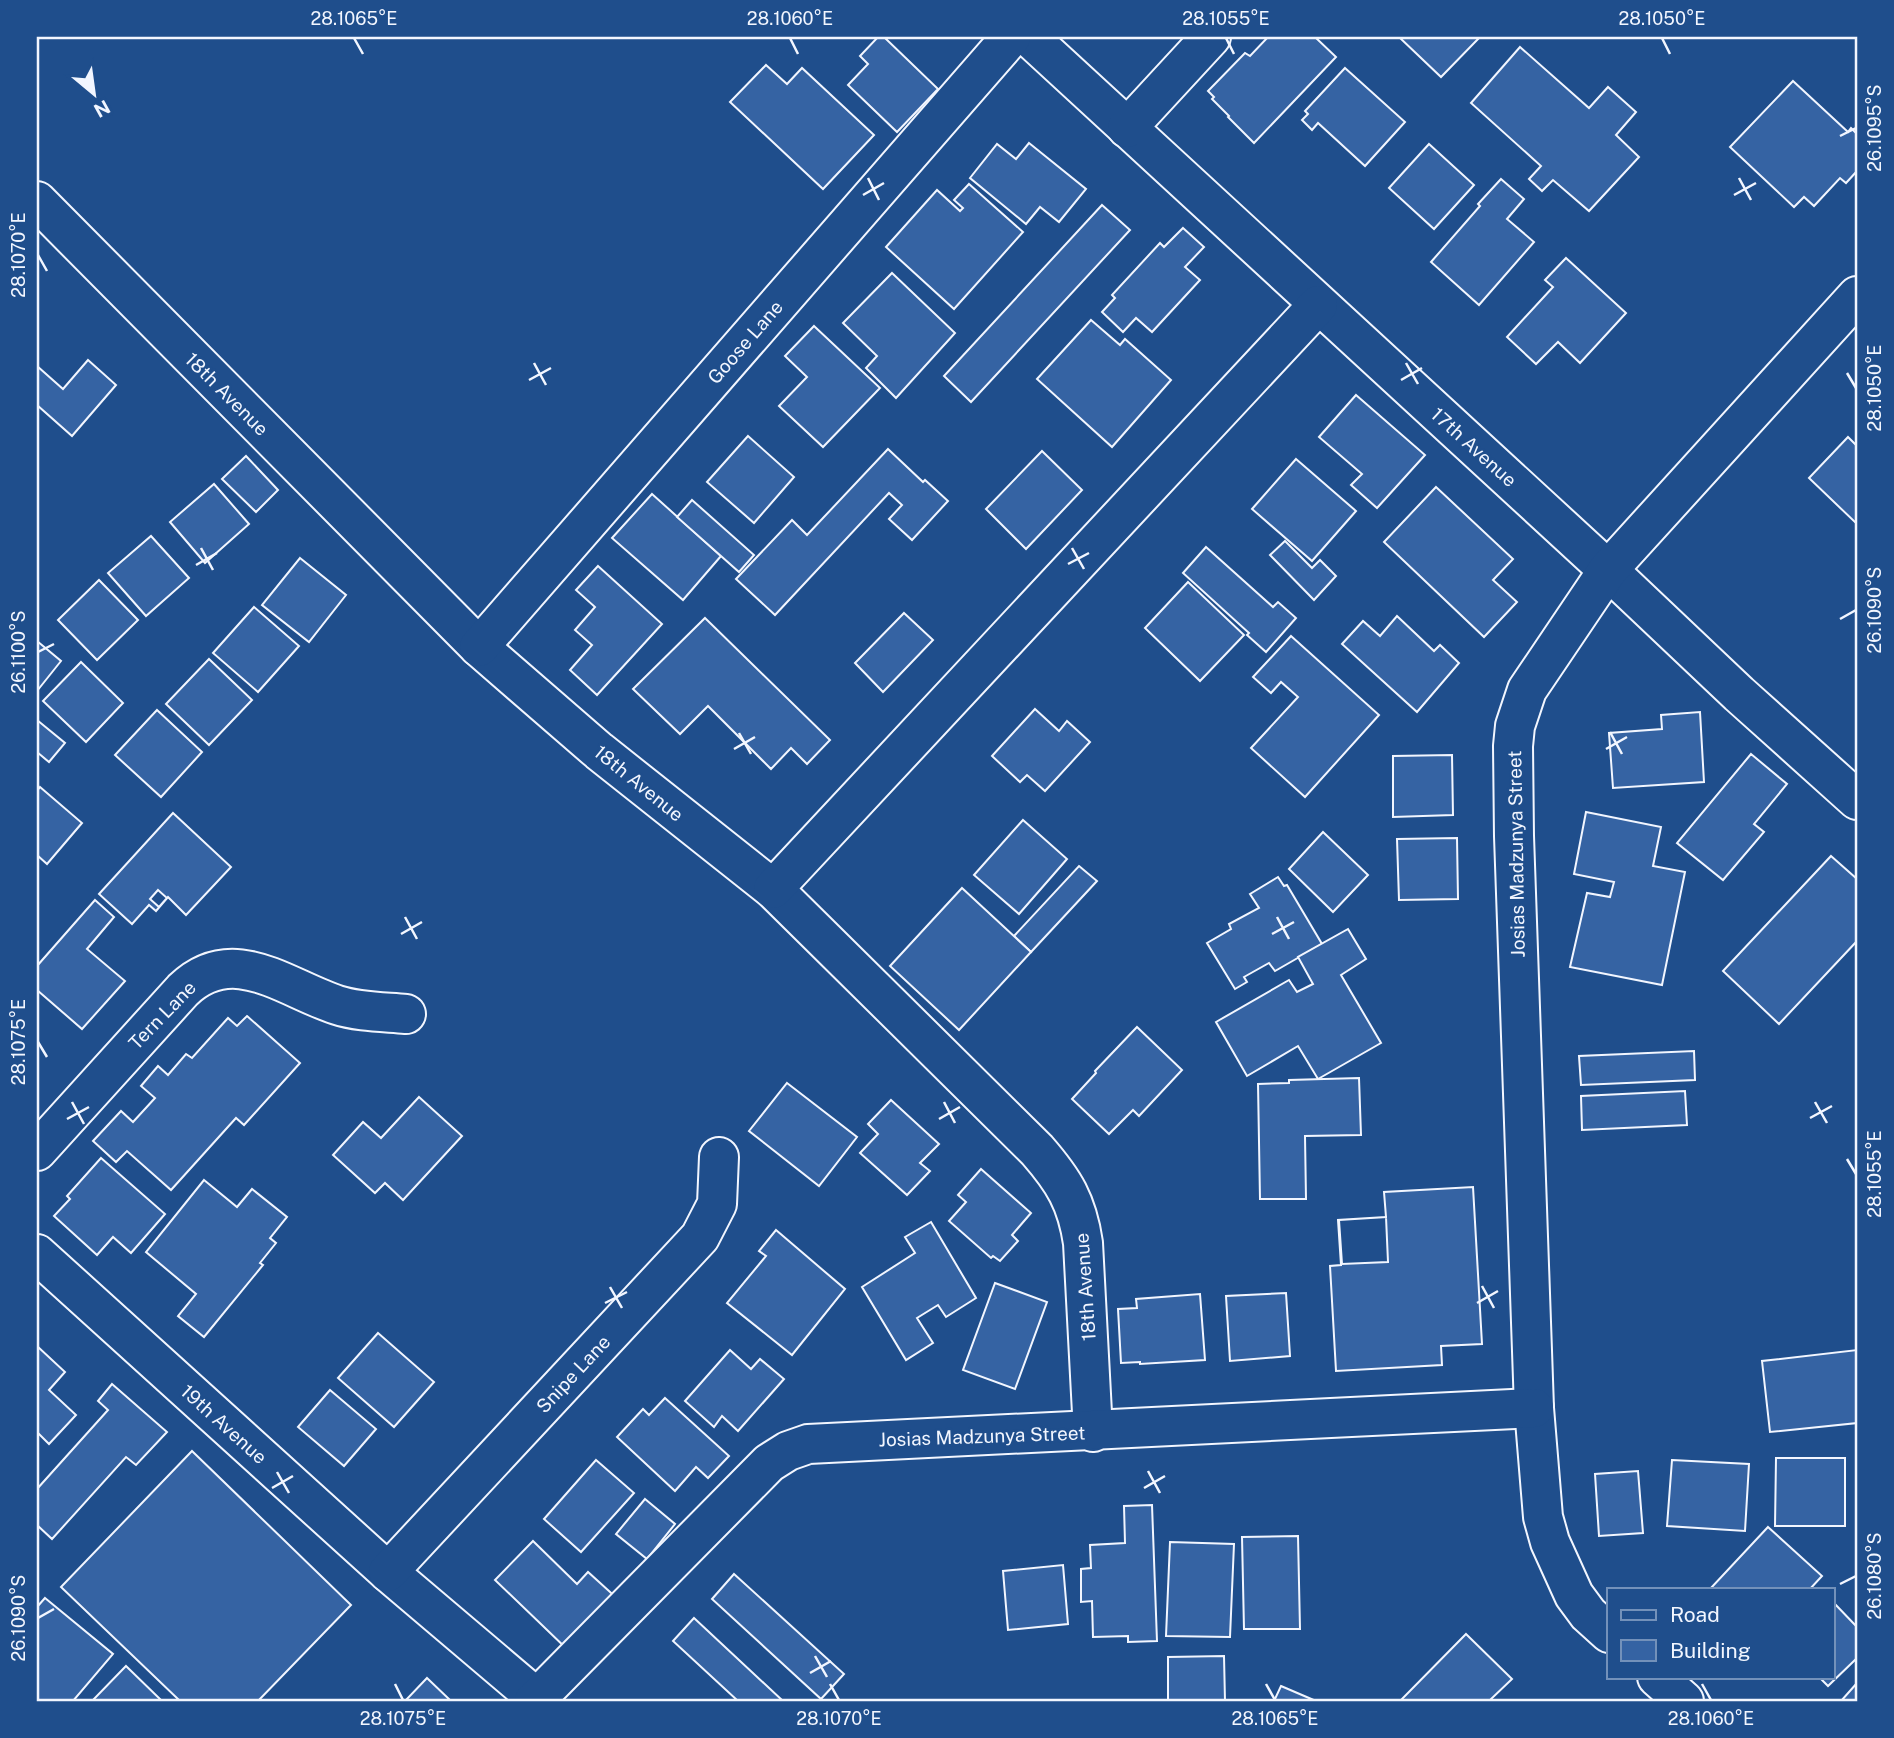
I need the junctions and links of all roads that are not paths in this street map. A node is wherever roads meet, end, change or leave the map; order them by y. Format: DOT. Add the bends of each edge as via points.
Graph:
graph roads {
  1 [pos="1011,37"];
  2 [pos="1029,37"];
  3 [pos="1211,37"];
  4 [pos="1127,128"];
  5 [pos="37,201"];
  6 [pos="1857,296"];
  7 [pos="1318,305"];
  8 [pos="1608,570"];
  9 [pos="479,647"];
  10 [pos="1857,800"];
  11 [pos="773,889"];
  12 [pos="406,1014"];
  13 [pos="37,1151"];
  14 [pos="719,1157"];
  15 [pos="37,1254"];
  16 [pos="1534,1408"];
  17 [pos="1093,1432"];
  18 [pos="388,1572"];
  19 [pos="1599,1623"];
  20 [pos="1658,1678"];
  21 [pos="537,1700"];
  22 [pos="1684,1701"];
  1 -- 9 [label="street, Goose Lane"];
  2 -- 4 [label="street, 17th Avenue"];
  3 -- 4 [label="street"];
  4 -- 7 [label="street, 17th Avenue"];
  5 -- 9 [label="street, 18th Avenue"];
  6 -- 8 [label="street, Josias Madzunya Street"];
  7 -- 8 [label="street, 17th Avenue"];
  7 -- 11 [label="street"];
  8 -- 10 [label="street, 17th Avenue"];
  8 -- 16 [label="street, Josias Madzunya Street" via="1527,690 1514,736"];
  9 -- 11 [label="street, 18th Avenue" via="608,758"];
  11 -- 17 [label="street, 18th Avenue" via="1037,1150 1071,1194 1083,1243"];
  12 -- 13 [label="street, Tern Lane" via="339,1006 256,972 232,969 205,974 183,990"];
  14 -- 18 [label="street, Snipe Lane" via="717,1204 700,1237"];
  15 -- 18 [label="street, 19th Avenue"];
  16 -- 17 [label="street, Josias Madzunya Street"];
  16 -- 19 [label="street, Josias Madzunya Street" via="1543,1517 1574,1595"];
  17 -- 21 [label="street, Josias Madzunya Street" via="830,1441 788,1451 769,1463"];
  18 -- 21 [label="street, 19th Avenue"];
  20 -- 22 [label="street"];
}
